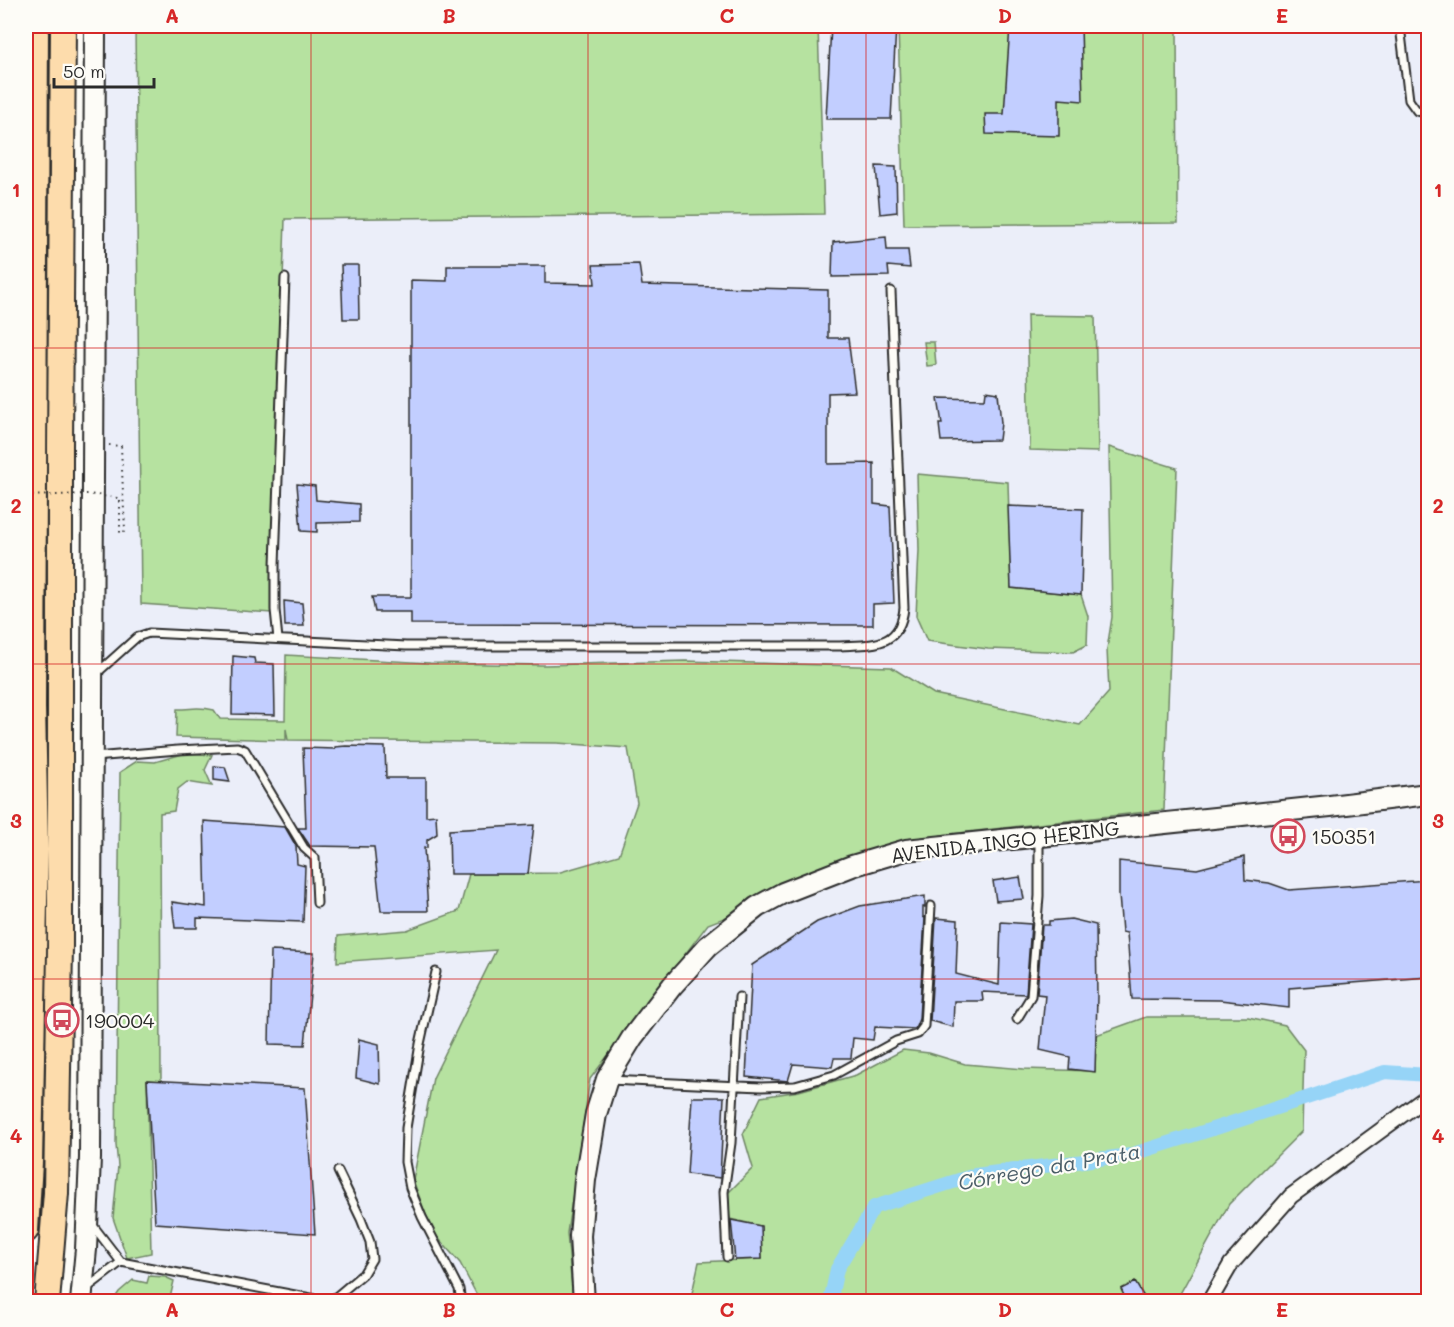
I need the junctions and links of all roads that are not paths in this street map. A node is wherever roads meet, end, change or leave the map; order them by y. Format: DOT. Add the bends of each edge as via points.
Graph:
graph roads {
  1 [pos="36,26"];
  2 [pos="63,26"];
  3 [pos="95,26"];
  4 [pos="1400,26"];
  5 [pos="1428,113"];
  6 [pos="285,278"];
  7 [pos="891,291"];
  8 [pos="30,400"];
  9 [pos="278,639"];
  10 [pos="93,677"];
  11 [pos="92,757"];
  12 [pos="1428,794"];
  13 [pos="1038,836"];
  14 [pos="317,903"];
  15 [pos="931,906"];
  16 [pos="436,972"];
  17 [pos="740,997"];
  18 [pos="1017,1019"];
  19 [pos="607,1079"];
  20 [pos="734,1086"];
  21 [pos="1428,1096"];
  22 [pos="338,1171"];
  23 [pos="88,1218"];
  24 [pos="26,1230"];
  25 [pos="727,1257"];
  26 [pos="121,1262"];
  27 [pos="82,1297"];
  28 [pos="332,1301"];
  29 [pos="47,1302"];
  30 [pos="461,1302"];
  31 [pos="584,1302"];
  32 [pos="1209,1302"];
  1 -- 8 [label="highway"];
  2 -- 29 [label="highway" via="60,946 56,1193"];
  3 -- 10 [label="main road"];
  4 -- 5 [label="lane" via="1409,100 1417,111"];
  6 -- 9 [label="lane" via="275,565"];
  7 -- 9 [label="lane" via="904,608 903,622 888,639 876,644 840,646 429,646"];
  8 -- 24 [label="highway" via="36,850"];
  9 -- 10 [label="lane" via="142,634"];
  10 -- 11 [label="main road"];
  11 -- 14 [label="lane" via="237,747 245,750 304,848 315,858"];
  11 -- 23 [label="main road"];
  12 -- 13 [label="main road, AVENIDA INGO HERING"];
  13 -- 18 [label="lane" via="1039,896 1031,996"];
  13 -- 19 [label="main road, AVENIDA INGO HERING" via="885,855 783,893 757,907 708,946 672,986"];
  15 -- 20 [label="lane" via="922,1031 816,1081 795,1086"];
  16 -- 30 [label="lane" via="406,1128 405,1162 410,1188 459,1289"];
  17 -- 20 [label="lane"];
  19 -- 20 [label="lane"];
  19 -- 31 [label="main road, AVENIDA INGO HERING" via="596,1114 585,1180 580,1236"];
  20 -- 25 [label="lane" via="724,1192"];
  21 -- 32 [label="street" via="1291,1196 1231,1264"];
  22 -- 28 [label="lane" via="370,1242 372,1259 363,1274"];
  23 -- 26 [label="lane"];
  23 -- 27 [label="main road"];
  26 -- 27 [label="lane"];
  26 -- 28 [label="lane"];
}
